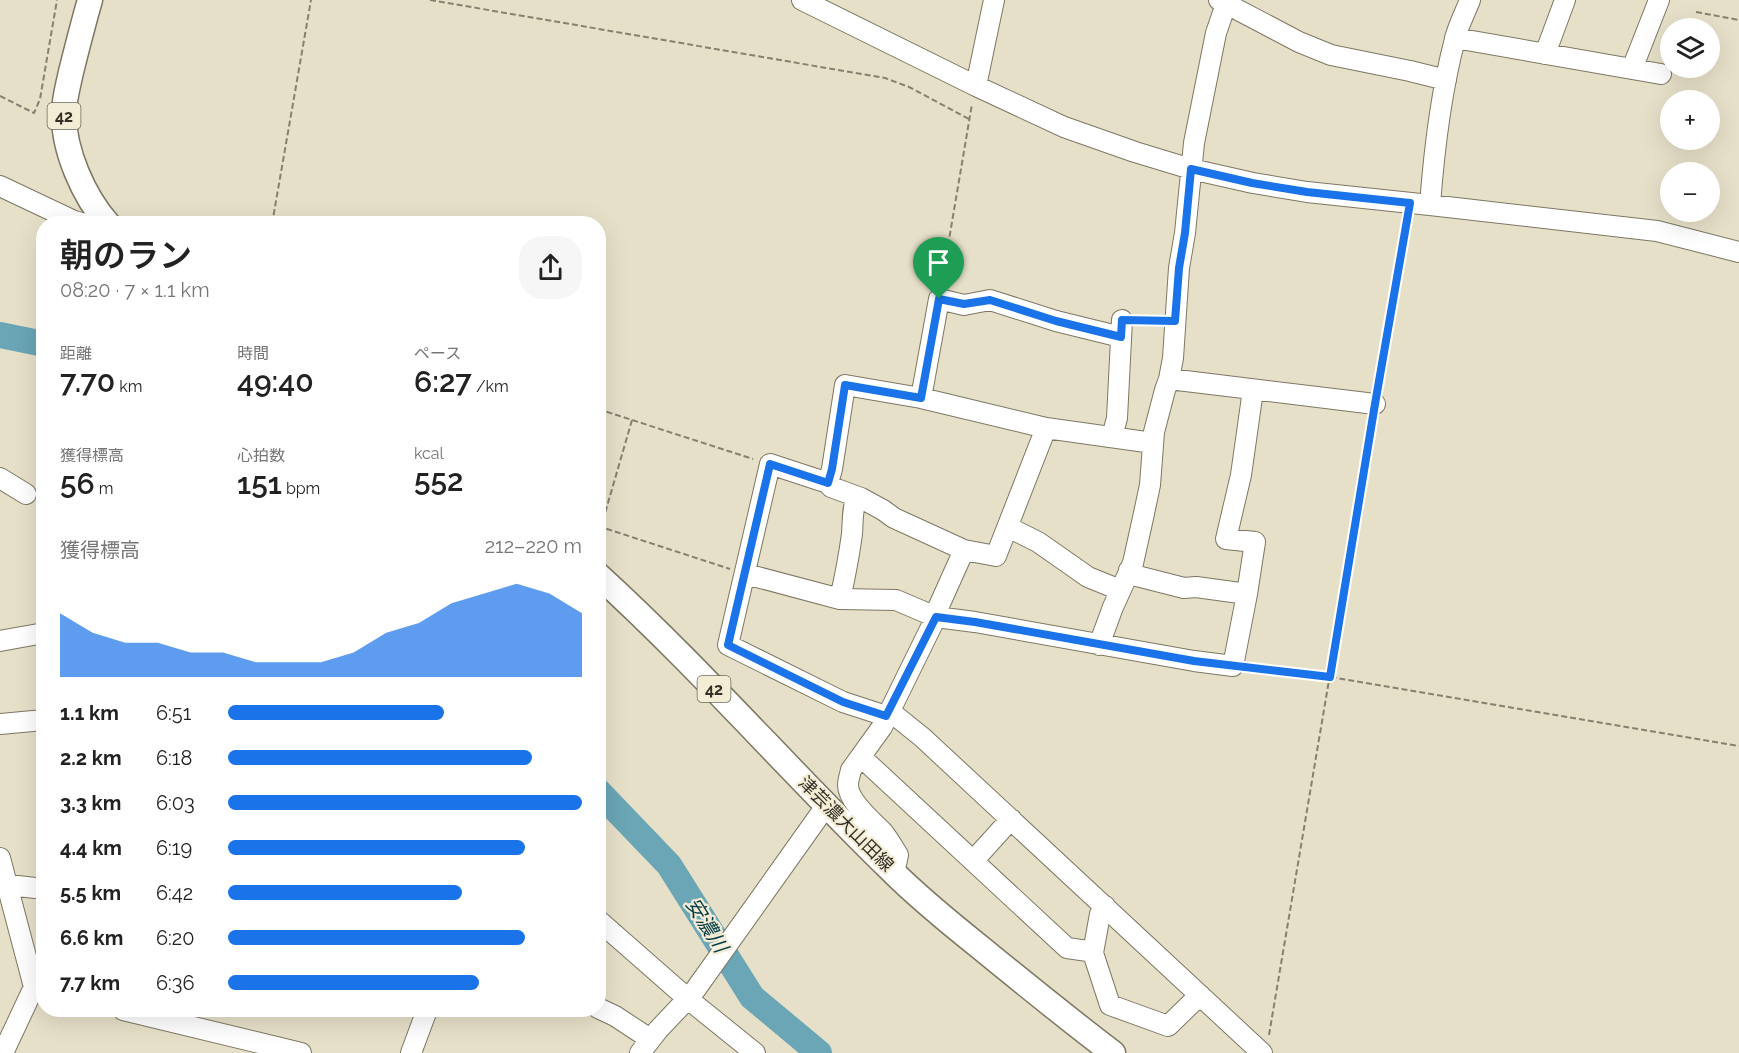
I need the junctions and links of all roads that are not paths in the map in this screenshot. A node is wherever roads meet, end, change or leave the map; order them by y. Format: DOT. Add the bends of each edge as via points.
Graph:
graph roads {
  1 [pos="90,0"];
  2 [pos="802,0"];
  3 [pos="994,0"];
  4 [pos="1470,0"];
  5 [pos="1565,0"];
  6 [pos="1654,1"];
  7 [pos="1222,2"];
  8 [pos="1455,38"];
  9 [pos="1545,54"];
  10 [pos="1632,69"];
  11 [pos="1660,74"];
  12 [pos="1446,80"];
  13 [pos="976,86"];
  14 [pos="1191,169"];
  15 [pos="0,186"];
  16 [pos="1430,205"];
  17 [pos="63,216"];
  18 [pos="101,216"];
  19 [pos="1739,252"];
  20 [pos="1169,379"];
  21 [pos="1254,390"];
  22 [pos="921,398"];
  23 [pos="1375,404"];
  24 [pos="1046,428"];
  25 [pos="1112,438"];
  26 [pos="1153,443"];
  27 [pos="0,478"];
  28 [pos="828,483"];
  29 [pos="26,494"];
  30 [pos="857,497"];
  31 [pos="1008,527"];
  32 [pos="964,550"];
  33 [pos="1129,570"];
  34 [pos="746,574"];
  35 [pos="606,582"];
  36 [pos="1120,590"];
  37 [pos="1246,596"];
  38 [pos="840,599"];
  39 [pos="936,617"];
  40 [pos="36,634"];
  41 [pos="0,641"];
  42 [pos="1099,645"];
  43 [pos="887,714"];
  44 [pos="36,721"];
  45 [pos="0,724"];
  46 [pos="861,757"];
  47 [pos="823,811"];
  48 [pos="1011,819"];
  49 [pos="0,858"];
  50 [pos="973,861"];
  51 [pos="894,873"];
  52 [pos="4,884"];
  53 [pos="36,889"];
  54 [pos="1105,906"];
  55 [pos="606,927"];
  56 [pos="1093,953"];
  57 [pos="36,980"];
  58 [pos="36,994"];
  59 [pos="1200,995"];
  60 [pos="690,996"];
  61 [pos="606,1012"];
  62 [pos="165,1017"];
  63 [pos="424,1017"];
  64 [pos="645,1046"];
  65 [pos="1265,1047"];
  66 [pos="3,1053"];
  67 [pos="301,1053"];
  68 [pos="411,1053"];
  69 [pos="755,1053"];
  70 [pos="1113,1053"];
  1 -- 18 [label="main road, 42" via="64,114 78,174"];
  2 -- 13 [label="street"];
  3 -- 13 [label="street"];
  4 -- 8 [label="street"];
  5 -- 9 [label="street"];
  6 -- 10 [label="street"];
  7 -- 12 [label="street" via="1331,55"];
  7 -- 14 [label="street"];
  8 -- 9 [label="street"];
  8 -- 12 [label="street"];
  9 -- 10 [label="street"];
  10 -- 11 [label="street"];
  12 -- 16 [label="street"];
  13 -- 14 [label="street" via="1064,127"];
  14 -- 16 [label="street" via="1307,192"];
  14 -- 20 [label="street"];
  15 -- 17 [label="street"];
  16 -- 19 [label="street" via="1656,231"];
  20 -- 21 [label="street"];
  20 -- 26 [label="street"];
  21 -- 23 [label="street"];
  21 -- 37 [label="street" via="1226,539 1255,542"];
  22 -- 24 [label="street"];
  22 -- 25 [label="street" via="939,299 964,304 990,300 1056,321 1122,328 1117,418"];
  22 -- 28 [label="street" via="845,385"];
  24 -- 25 [label="street"];
  24 -- 31 [label="street"];
  25 -- 26 [label="street"];
  26 -- 33 [label="street" via="1150,484"];
  27 -- 29 [label="street"];
  28 -- 30 [label="street"];
  28 -- 34 [label="street" via="770,464"];
  30 -- 32 [label="street"];
  30 -- 38 [label="street"];
  31 -- 32 [label="street" via="996,556"];
  31 -- 36 [label="street" via="1038,542 1088,577"];
  32 -- 39 [label="street"];
  33 -- 36 [label="street"];
  33 -- 37 [label="street" via="1137,576 1184,588"];
  34 -- 38 [label="street"];
  34 -- 43 [label="street" via="728,645 843,702"];
  35 -- 47 [label="main road, 津芸濃大山田線 / 42"];
  36 -- 42 [label="street"];
  37 -- 42 [label="street" via="1233,666"];
  38 -- 39 [label="street" via="896,600"];
  39 -- 42 [label="street"];
  39 -- 43 [label="street"];
  40 -- 41 [label="street"];
  43 -- 46 [label="street"];
  43 -- 48 [label="street" via="922,737"];
  44 -- 45 [label="street"];
  46 -- 50 [label="street"];
  46 -- 51 [label="street" via="851,770 848,787 851,797 898,855"];
  47 -- 51 [label="main road, 津芸濃大山田線 / 42"];
  47 -- 60 [label="street"];
  48 -- 50 [label="street"];
  48 -- 54 [label="street"];
  49 -- 52 [label="street"];
  50 -- 56 [label="street" via="1067,948"];
  51 -- 70 [label="main road, 津芸濃大山田線 / 42" via="956,928"];
  52 -- 53 [label="street"];
  52 -- 57 [label="street"];
  54 -- 56 [label="street"];
  54 -- 59 [label="street"];
  55 -- 60 [label="street"];
  56 -- 59 [label="street" via="1113,1008 1168,1026"];
  58 -- 66 [label="street"];
  59 -- 65 [label="street"];
  60 -- 64 [label="street"];
  60 -- 69 [label="street"];
  61 -- 64 [label="street"];
  62 -- 67 [label="street"];
  63 -- 68 [label="street"];
}
